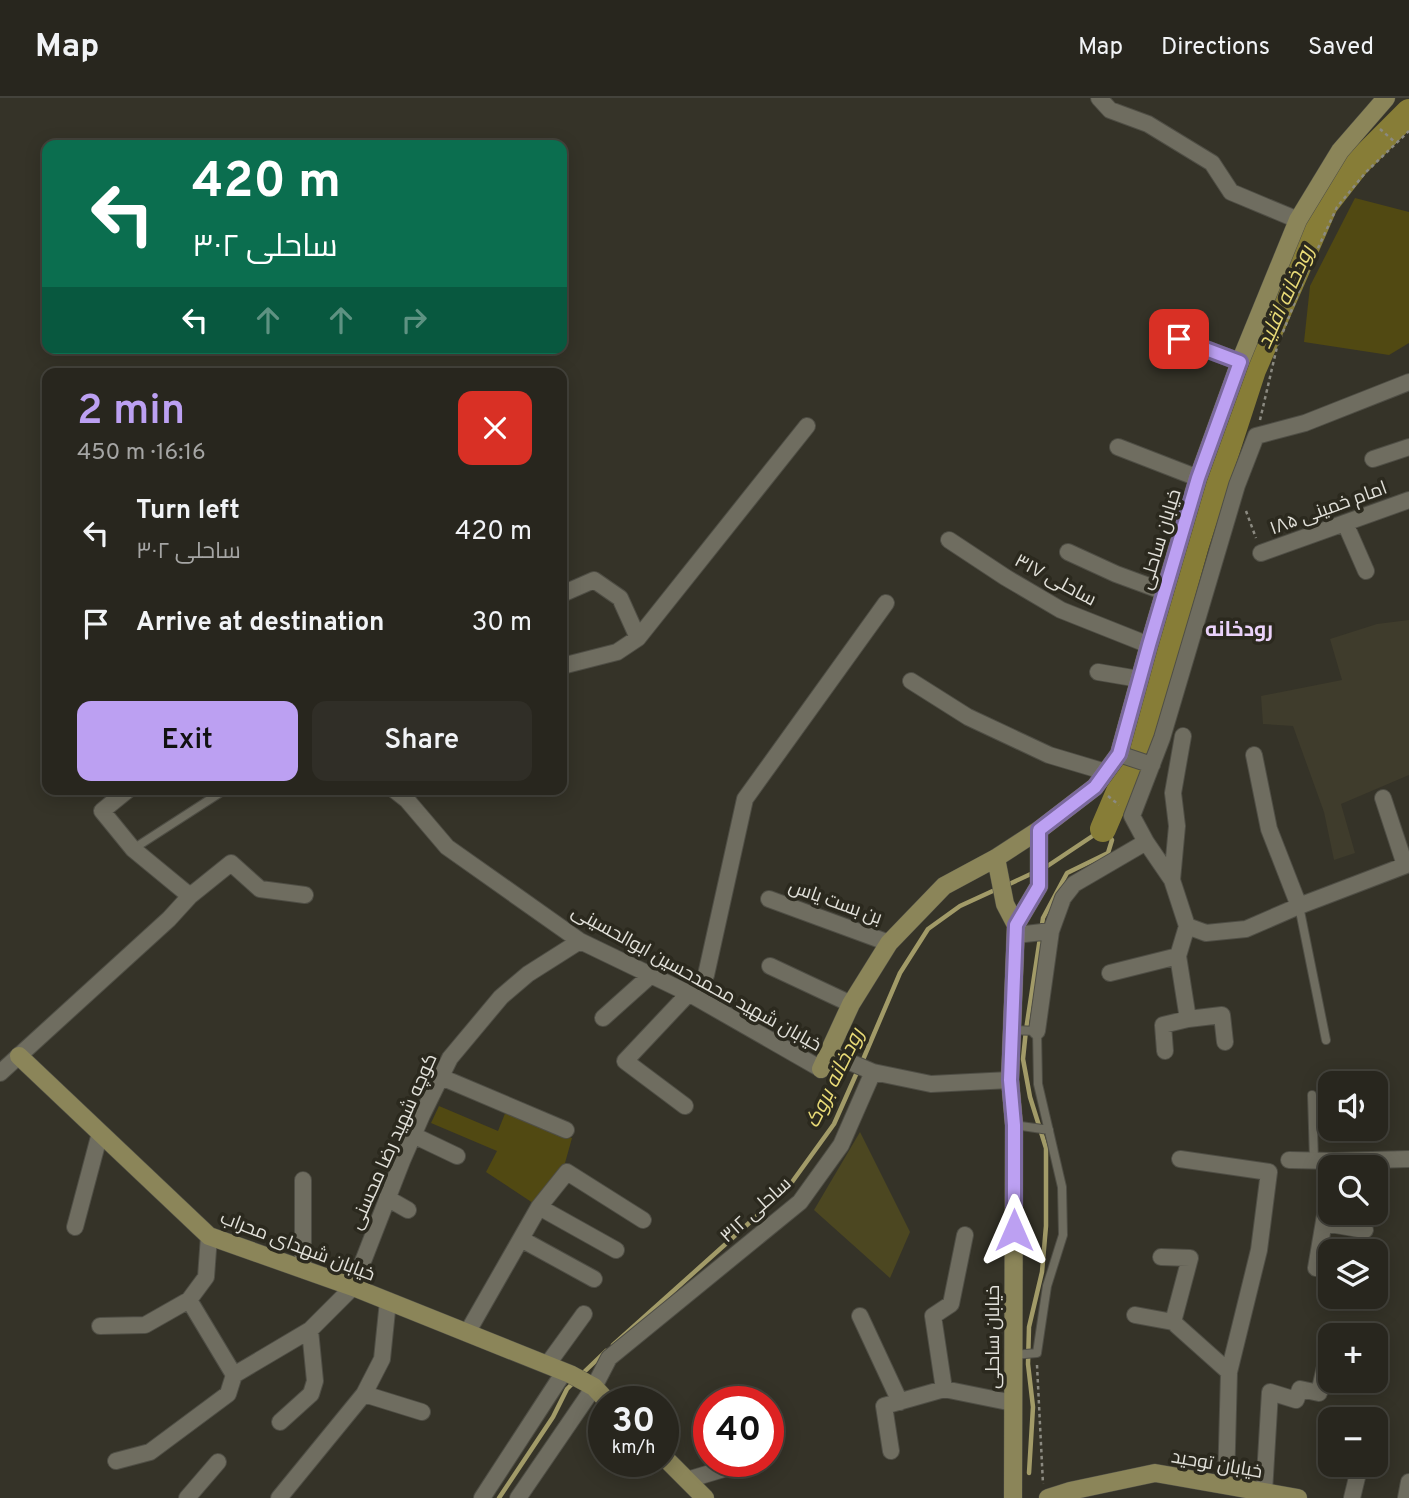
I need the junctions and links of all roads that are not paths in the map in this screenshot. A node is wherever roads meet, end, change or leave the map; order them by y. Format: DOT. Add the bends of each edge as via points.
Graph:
graph roads {
  1 [pos="1099,98"];
  2 [pos="1386,98"];
  3 [pos="1298,220"];
  4 [pos="1159,331"];
  5 [pos="1240,362"];
  6 [pos="1409,382"];
  7 [pos="807,426"];
  8 [pos="1409,446"];
  9 [pos="1118,447"];
  10 [pos="1373,459"];
  11 [pos="1198,478"];
  12 [pos="1409,500"];
  13 [pos="1345,523"];
  14 [pos="949,540"];
  15 [pos="1068,552"];
  16 [pos="1261,553"];
  17 [pos="1366,571"];
  18 [pos="567,592"];
  19 [pos="1165,592"];
  20 [pos="886,603"];
  21 [pos="638,638"];
  22 [pos="1149,645"];
  23 [pos="567,666"];
  24 [pos="1098,672"];
  25 [pos="1139,679"];
  26 [pos="911,681"];
  27 [pos="1183,736"];
  28 [pos="1254,755"];
  29 [pos="1124,756"];
  30 [pos="1150,764"];
  31 [pos="1106,772"];
  32 [pos="122,795"];
  33 [pos="217,795"];
  34 [pos="401,795"];
  35 [pos="1383,798"];
  36 [pos="1039,830"];
  37 [pos="1146,842"];
  38 [pos="133,849"];
  39 [pos="1407,864"];
  40 [pos="998,865"];
  41 [pos="1172,880"];
  42 [pos="305,895"];
  43 [pos="190,896"];
  44 [pos="769,899"];
  45 [pos="1298,906"];
  46 [pos="1187,926"];
  47 [pos="1016,930"];
  48 [pos="1051,931"];
  49 [pos="580,941"];
  50 [pos="889,943"];
  51 [pos="1178,956"];
  52 [pos="770,966"];
  53 [pos="1110,973"];
  54 [pos="651,975"];
  55 [pos="690,994"];
  56 [pos="851,1004"];
  57 [pos="603,1018"];
  58 [pos="1188,1019"];
  59 [pos="1016,1030"];
  60 [pos="1035,1031"];
  61 [pos="1326,1040"];
  62 [pos="1225,1042"];
  63 [pos="1165,1051"];
  64 [pos="19,1056"];
  65 [pos="825,1061"];
  66 [pos="873,1072"];
  67 [pos="0,1073"];
  68 [pos="440,1077"];
  69 [pos="1010,1080"];
  70 [pos="1312,1095"];
  71 [pos="685,1106"];
  72 [pos="1020,1126"];
  73 [pos="566,1130"];
  74 [pos="1046,1130"];
  75 [pos="100,1133"];
  76 [pos="413,1135"];
  77 [pos="457,1156"];
  78 [pos="1409,1158"];
  79 [pos="1180,1159"];
  80 [pos="1289,1160"];
  81 [pos="1388,1160"];
  82 [pos="1314,1161"];
  83 [pos="1318,1162"];
  84 [pos="303,1180"];
  85 [pos="387,1198"];
  86 [pos="539,1207"];
  87 [pos="408,1210"];
  88 [pos="643,1220"];
  89 [pos="1324,1225"];
  90 [pos="1336,1225"];
  91 [pos="75,1227"];
  92 [pos="1365,1230"];
  93 [pos="965,1235"];
  94 [pos="209,1236"];
  95 [pos="521,1239"];
  96 [pos="616,1250"];
  97 [pos="1161,1257"];
  98 [pos="1316,1268"];
  99 [pos="303,1269"];
  100 [pos="594,1279"];
  101 [pos="353,1287"];
  102 [pos="189,1300"];
  103 [pos="388,1301"];
  104 [pos="583,1314"];
  105 [pos="1135,1315"];
  106 [pos="860,1316"];
  107 [pos="1173,1322"];
  108 [pos="100,1326"];
  109 [pos="310,1329"];
  110 [pos="467,1333"];
  111 [pos="1016,1354"];
  112 [pos="560,1370"];
  113 [pos="1228,1372"];
  114 [pos="234,1375"];
  115 [pos="591,1386"];
  116 [pos="944,1388"];
  117 [pos="588,1391"];
  118 [pos="1318,1393"];
  119 [pos="364,1394"];
  120 [pos="900,1402"];
  121 [pos="1013,1403"];
  122 [pos="422,1412"];
  123 [pos="281,1422"];
  124 [pos="891,1451"];
  125 [pos="116,1461"];
  126 [pos="218,1462"];
  127 [pos="679,1472"];
  128 [pos="697,1477"];
  129 [pos="1357,1477"];
  130 [pos="687,1480"];
  131 [pos="1409,1482"];
  132 [pos="1226,1485"];
  133 [pos="1045,1491"];
  134 [pos="1265,1492"];
  135 [pos="1071,1495"];
  136 [pos="525,1497"];
  137 [pos="703,1497"];
  138 [pos="187,1498"];
  139 [pos="279,1498"];
  140 [pos="482,1498"];
  141 [pos="1013,1498"];
  142 [pos="1296,1498"];
  143 [pos="1352,1498"];
  144 [pos="1406,1498"];
  1 -- 3 [label="street" via="1110,110 1148,124 1212,163 1231,192"];
  2 -- 3 [label="street, خیابان ساحلی" via="1340,151"];
  3 -- 5 [label="street, خیابان ساحلی"];
  4 -- 5 [label="street"];
  5 -- 11 [label="street, خیابان ساحلی"];
  6 -- 30 [label="street" via="1306,423 1256,436"];
  7 -- 21 [label="street"];
  8 -- 10 [label="street"];
  9 -- 11 [label="street"];
  11 -- 19 [label="street, خیابان ساحلی"];
  12 -- 13 [label="street, امام خمینی ۱۸۵"];
  13 -- 16 [label="street, امام خمینی ۱۸۵"];
  13 -- 17 [label="street"];
  14 -- 22 [label="street, ساحلی ۳۱۷" via="1061,610"];
  15 -- 19 [label="street"];
  18 -- 21 [label="street" via="594,580 620,598"];
  19 -- 22 [label="street, خیابان ساحلی"];
  20 -- 55 [label="street" via="745,799 706,975"];
  21 -- 23 [label="street" via="617,652"];
  22 -- 25 [label="street, خیابان ساحلی"];
  24 -- 25 [label="street"];
  25 -- 29 [label="street, خیابان ساحلی"];
  26 -- 31 [label="street" via="991,728 1049,755"];
  27 -- 41 [label="street" via="1174,793 1177,826"];
  28 -- 45 [label="street" via="1269,829"];
  29 -- 30 [label="street"];
  29 -- 31 [label="street, خیابان ساحلی"];
  30 -- 37 [label="street" via="1132,816"];
  31 -- 36 [label="street, خیابان ساحلی" via="1095,787"];
  32 -- 38 [label="street" via="102,811"];
  33 -- 38 [label="lane"];
  34 -- 49 [label="street, خیابان شهید محمدحسین ابوالحسینی" via="447,847"];
  35 -- 39 [label="street"];
  36 -- 40 [label="street, خیابان ساحلی"];
  36 -- 47 [label="street, خیابان ساحلی" via="1039,886"];
  37 -- 41 [label="street"];
  37 -- 48 [label="street" via="1074,884 1063,898"];
  38 -- 43 [label="street"];
  39 -- 45 [label="street"];
  40 -- 47 [label="street, خیابان ساحلی" via="1005,904"];
  40 -- 50 [label="street, خیابان ساحلی" via="944,886"];
  41 -- 46 [label="street"];
  42 -- 43 [label="street" via="260,889 231,863"];
  43 -- 64 [label="street"];
  44 -- 50 [label="street, بن بست یاس"];
  45 -- 46 [label="street" via="1246,929 1206,933"];
  45 -- 61 [label="lane"];
  46 -- 51 [label="street"];
  47 -- 48 [label="street"];
  47 -- 59 [label="street, خیابان ساحلی"];
  48 -- 60 [label="street"];
  49 -- 54 [label="street, خیابان شهید محمدحسین ابوالحسینی"];
  49 -- 68 [label="street, کوچه شهید رضا محسنی" via="528,974 501,998 450,1058"];
  50 -- 56 [label="street, خیابان ساحلی"];
  51 -- 53 [label="street"];
  51 -- 58 [label="street"];
  52 -- 56 [label="street"];
  54 -- 55 [label="street, خیابان شهید محمدحسین ابوالحسینی"];
  54 -- 57 [label="street"];
  55 -- 65 [label="street, خیابان شهید محمدحسین ابوالحسینی"];
  55 -- 71 [label="street" via="625,1061"];
  56 -- 65 [label="street, خیابان ساحلی"];
  58 -- 62 [label="street" via="1222,1015"];
  58 -- 63 [label="street" via="1163,1025"];
  59 -- 60 [label="lane"];
  59 -- 69 [label="street, خیابان ساحلی"];
  60 -- 74 [label="lane"];
  64 -- 67 [label="street"];
  64 -- 75 [label="street, خیابان شهدای محراب"];
  65 -- 66 [label="street, خیابان شهید محمدحسین ابوالحسینی"];
  66 -- 69 [label="street" via="931,1084"];
  66 -- 115 [label="street, ساحلی ۳۱۲" via="841,1145 800,1202 609,1358"];
  68 -- 73 [label="street"];
  68 -- 76 [label="street, کوچه شهید رضا محسنی"];
  69 -- 72 [label="street, خیابان ساحلی"];
  70 -- 82 [label="lane"];
  72 -- 74 [label="lane"];
  72 -- 111 [label="street, خیابان ساحلی"];
  74 -- 111 [label="lane" via="1062,1187 1063,1235 1047,1286 1035,1353"];
  75 -- 91 [label="street"];
  75 -- 94 [label="street, خیابان شهدای محراب"];
  76 -- 77 [label="street"];
  76 -- 85 [label="street, کوچه شهید رضا محسنی"];
  78 -- 81 [label="street"];
  79 -- 113 [label="street" via="1269,1172 1259,1250"];
  80 -- 82 [label="street"];
  82 -- 83 [label="street"];
  84 -- 99 [label="street"];
  85 -- 87 [label="street"];
  85 -- 101 [label="street, کوچه شهید رضا محسنی"];
  86 -- 88 [label="street" via="567,1172"];
  86 -- 95 [label="street"];
  86 -- 96 [label="street"];
  89 -- 98 [label="street"];
  90 -- 92 [label="street"];
  93 -- 116 [label="street" via="951,1304 933,1316"];
  94 -- 99 [label="street, خیابان شهدای محراب"];
  94 -- 102 [label="street" via="206,1277"];
  95 -- 100 [label="street"];
  95 -- 110 [label="street"];
  97 -- 107 [label="street" via="1190,1258"];
  99 -- 101 [label="street, خیابان شهدای محراب"];
  101 -- 103 [label="street, خیابان شهدای محراب"];
  101 -- 109 [label="street"];
  102 -- 108 [label="street" via="145,1325"];
  102 -- 114 [label="street"];
  103 -- 110 [label="street, خیابان شهدای محراب"];
  103 -- 119 [label="street" via="382,1359"];
  104 -- 112 [label="street"];
  105 -- 107 [label="street"];
  106 -- 120 [label="street"];
  107 -- 113 [label="street"];
  109 -- 114 [label="street"];
  109 -- 123 [label="street" via="315,1381 311,1394"];
  110 -- 112 [label="street, خیابان شهدای محراب"];
  111 -- 121 [label="street, خیابان ساحلی"];
  112 -- 115 [label="street, خیابان شهدای محراب"];
  112 -- 140 [label="street"];
  113 -- 132 [label="street"];
  114 -- 125 [label="street" via="228,1394 150,1452"];
  116 -- 120 [label="street"];
  116 -- 121 [label="street"];
  117 -- 136 [label="street, ساحلی ۳۱۲"];
  118 -- 134 [label="street" via="1300,1389 1296,1400 1270,1392"];
  119 -- 122 [label="street"];
  119 -- 139 [label="street"];
  120 -- 124 [label="street" via="884,1406"];
  121 -- 141 [label="street, خیابان ساحلی"];
  126 -- 138 [label="street"];
  127 -- 130 [label="street"];
  128 -- 130 [label="street"];
  129 -- 143 [label="street"];
  130 -- 137 [label="street"];
  131 -- 144 [label="street"];
  132 -- 134 [label="street, خیابان توحید"];
  132 -- 135 [label="street, خیابان توحید" via="1155,1474"];
  133 -- 135 [label="street, خیابان توحید"];
  134 -- 142 [label="street, خیابان توحید"];
}
